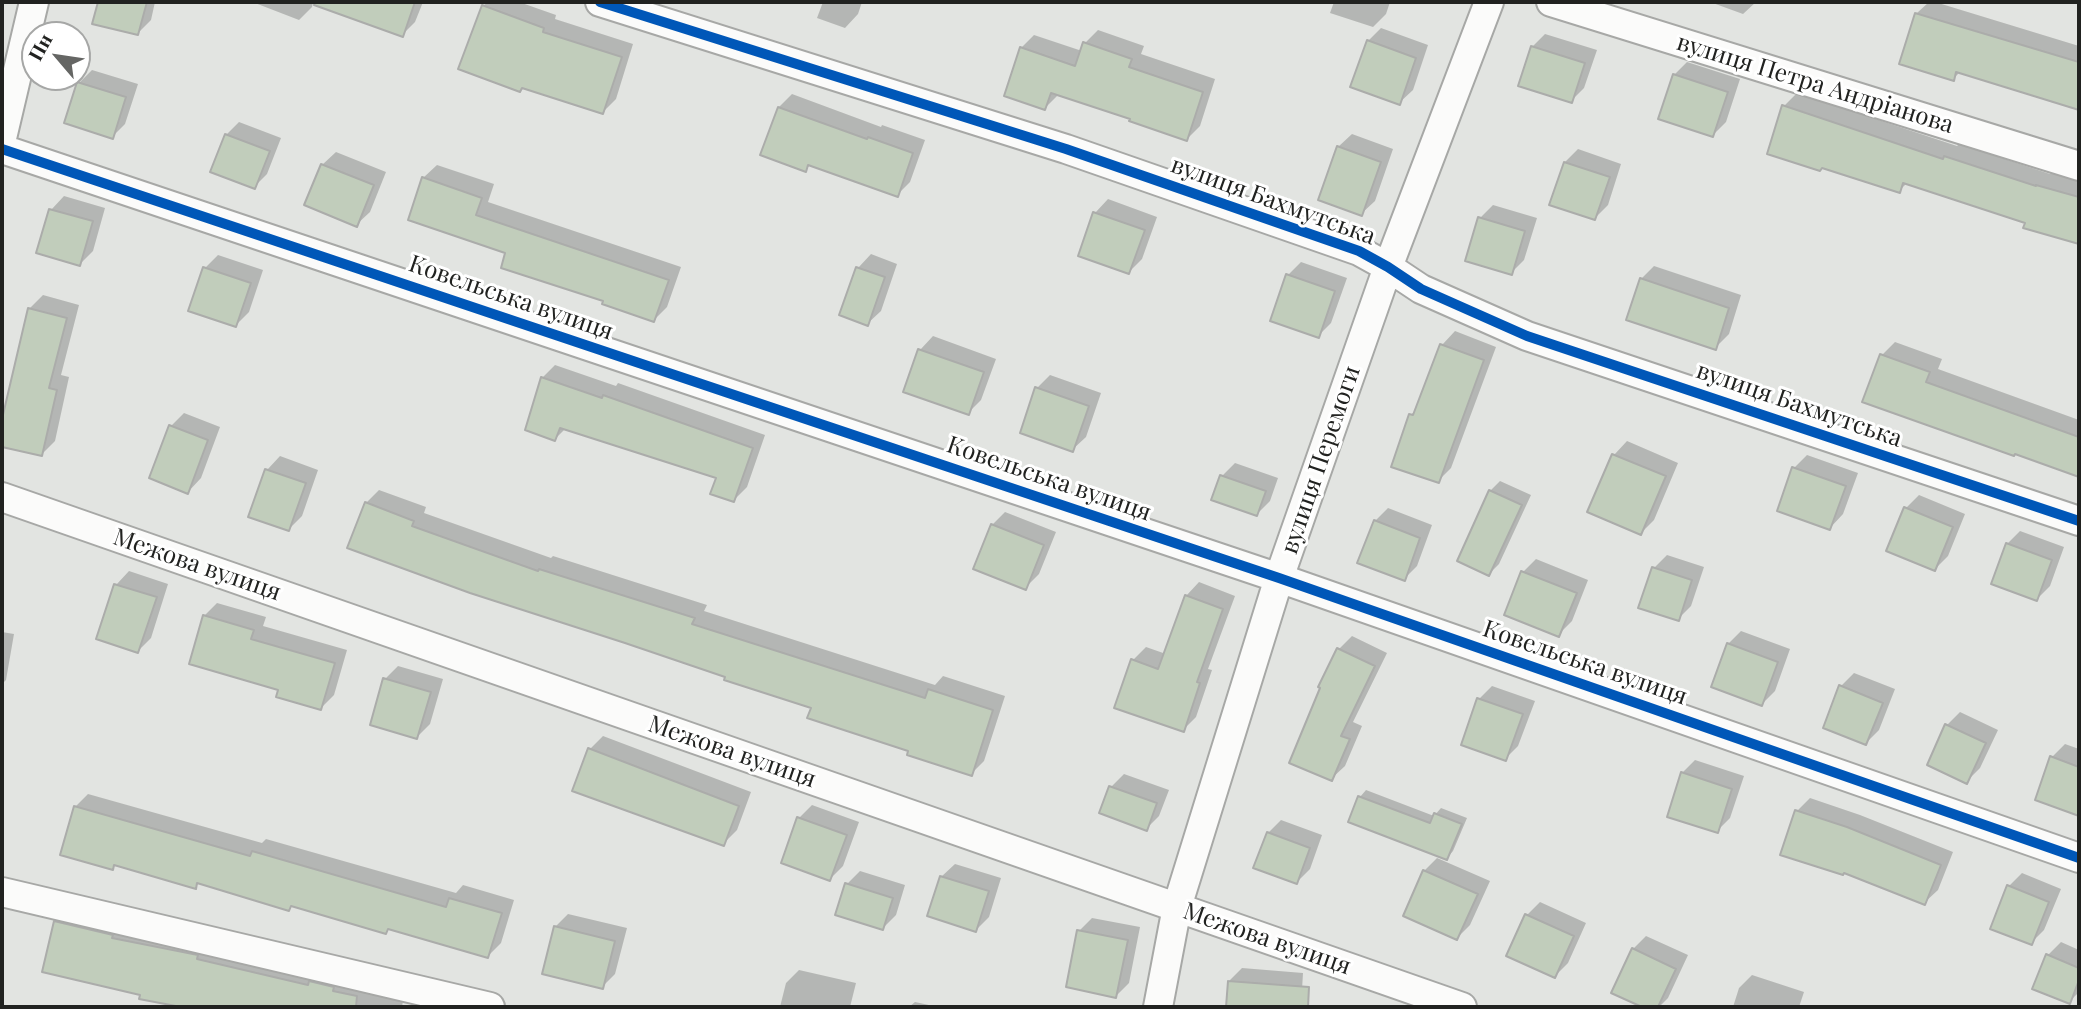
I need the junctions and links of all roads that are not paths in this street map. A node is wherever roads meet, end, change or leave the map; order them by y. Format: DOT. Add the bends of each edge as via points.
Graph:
graph roads {
  1 [pos="34,2"];
  2 [pos="600,2"];
  3 [pos="1489,2"];
  4 [pos="1551,2"];
  5 [pos="2,138"];
  6 [pos="2,149"];
  7 [pos="2079,166"];
  8 [pos="1388,267"];
  9 [pos="2,496"];
  10 [pos="2079,521"];
  11 [pos="1279,578"];
  12 [pos="2079,858"];
  13 [pos="2,892"];
  14 [pos="1177,907"];
  15 [pos="490,1007"];
  16 [pos="1158,1007"];
  17 [pos="1462,1007"];
  1 -- 5 [label="street"];
  2 -- 8 [label="street, вулиця Бахмутська" via="1066,149 1359,251"];
  3 -- 8 [label="street, вулиця Перемоги"];
  4 -- 7 [label="street, вулиця Петра Андріанова"];
  6 -- 11 [label="street, Ковельська вулиця"];
  8 -- 10 [label="street, вулиця Бахмутська" via="1421,289 1527,336"];
  8 -- 11 [label="street, вулиця Перемоги"];
  9 -- 14 [label="street, Межова вулиця"];
  11 -- 12 [label="street, Ковельська вулиця"];
  11 -- 14 [label="street, вулиця Перемоги"];
  13 -- 15 [label="street"];
  14 -- 16 [label="street, вулиця Перемоги"];
  14 -- 17 [label="street, Межова вулиця"];
}
